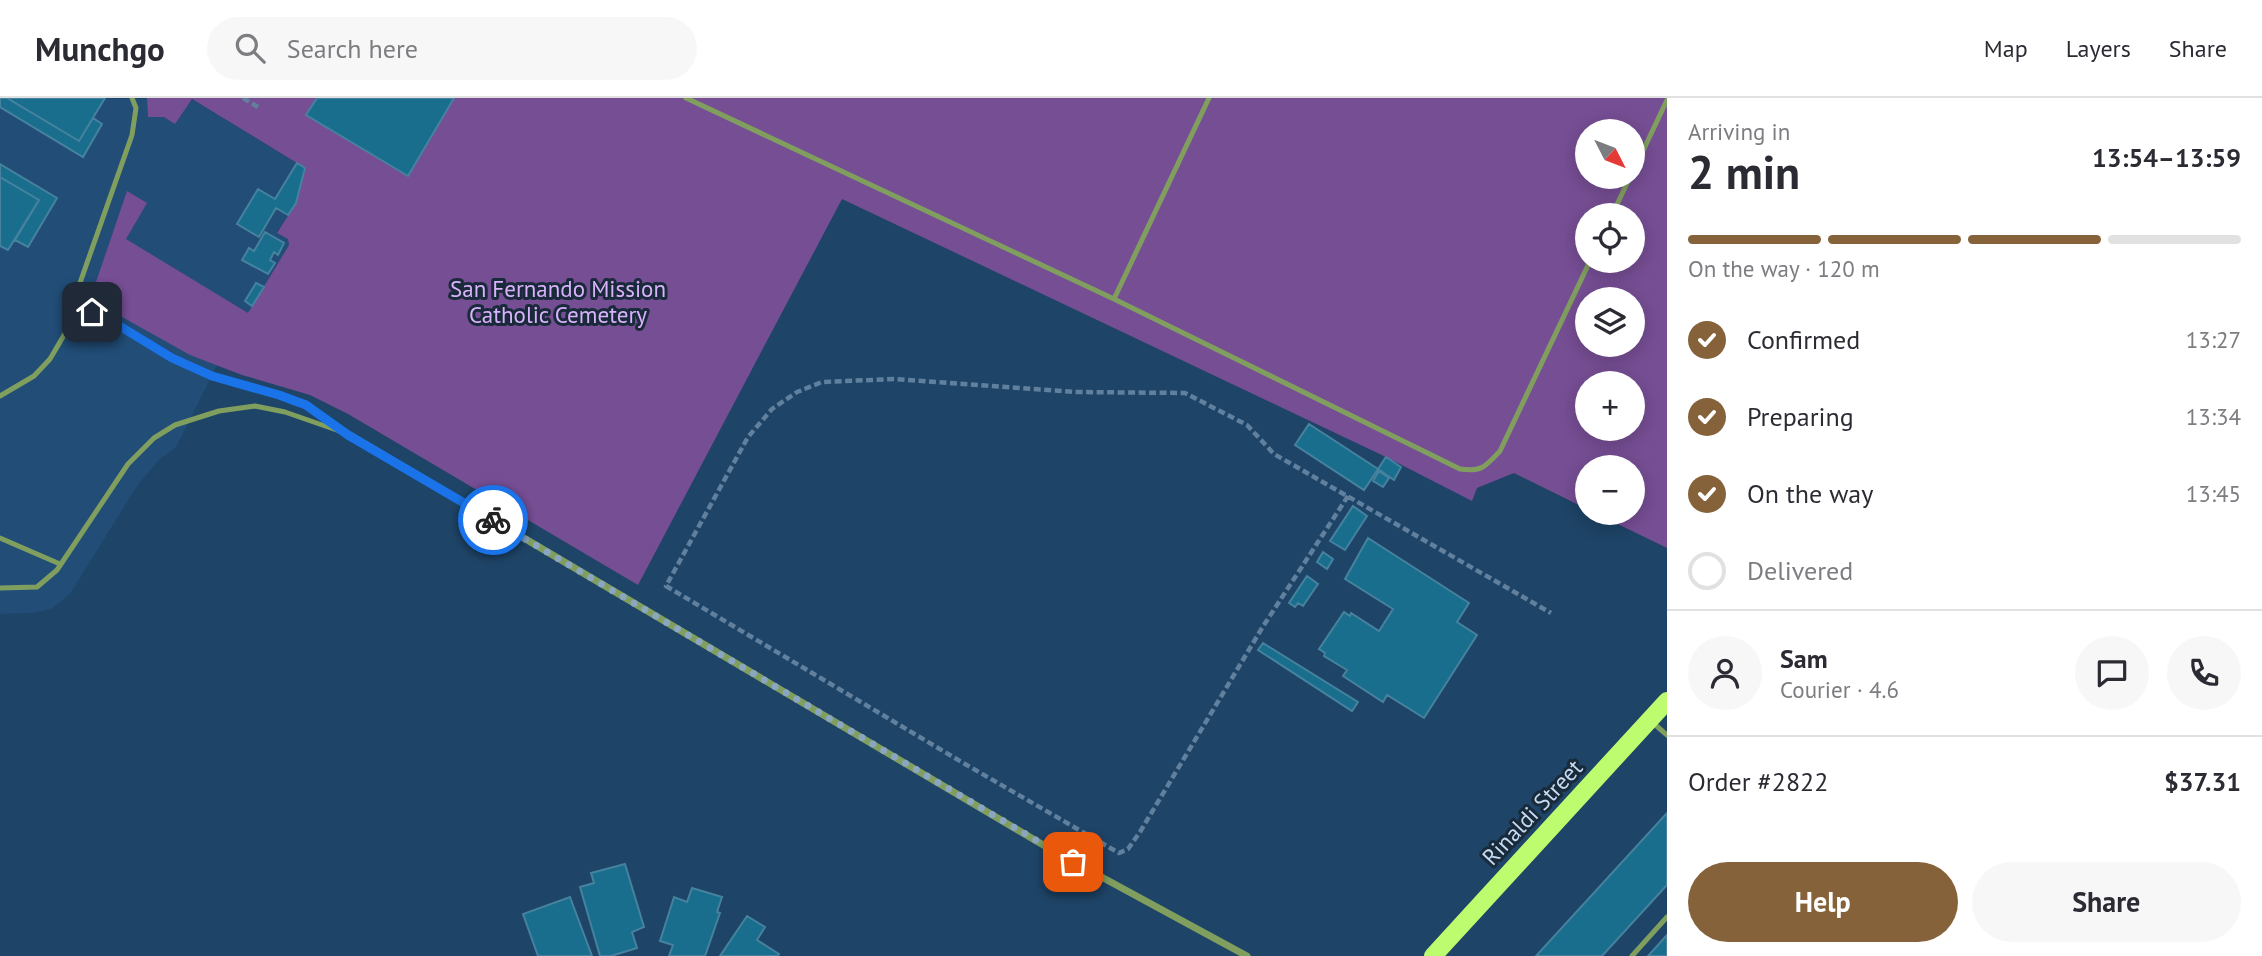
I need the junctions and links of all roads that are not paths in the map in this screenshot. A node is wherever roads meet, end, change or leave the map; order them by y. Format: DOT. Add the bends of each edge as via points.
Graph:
graph roads {
  1 [pos="132,98"];
  2 [pos="686,98"];
  3 [pos="1209,98"];
  4 [pos="1667,100"];
  5 [pos="1645,147"];
  6 [pos="1584,273"];
  7 [pos="1114,299"];
  8 [pos="75,305"];
  9 [pos="0,396"];
  10 [pos="348,435"];
  11 [pos="0,538"];
  12 [pos="60,564"];
  13 [pos="0,588"];
  14 [pos="1667,701"];
  15 [pos="1650,720"];
  16 [pos="1667,735"];
  17 [pos="1667,917"];
  18 [pos="1247,956"];
  19 [pos="1433,956"];
  20 [pos="1632,956"];
  1 -- 8 [label="lane" via="136,108 132,135"];
  2 -- 7 [label="lane"];
  3 -- 7 [label="lane"];
  4 -- 5 [label="lane"];
  6 -- 7 [label="lane" via="1500,451 1476,471 1460,469"];
  8 -- 9 [label="lane" via="50,359 24,384"];
  8 -- 10 [label="lane" via="212,376 306,405"];
  10 -- 12 [label="lane" via="255,406 175,425 128,464"];
  10 -- 18 [label="street" via="1050,849"];
  11 -- 12 [label="lane"];
  12 -- 13 [label="lane" via="37,587"];
  14 -- 15 [label="main road, Rinaldi Street"];
  15 -- 16 [label="lane"];
  15 -- 19 [label="main road, Rinaldi Street"];
  17 -- 20 [label="lane"];
}
